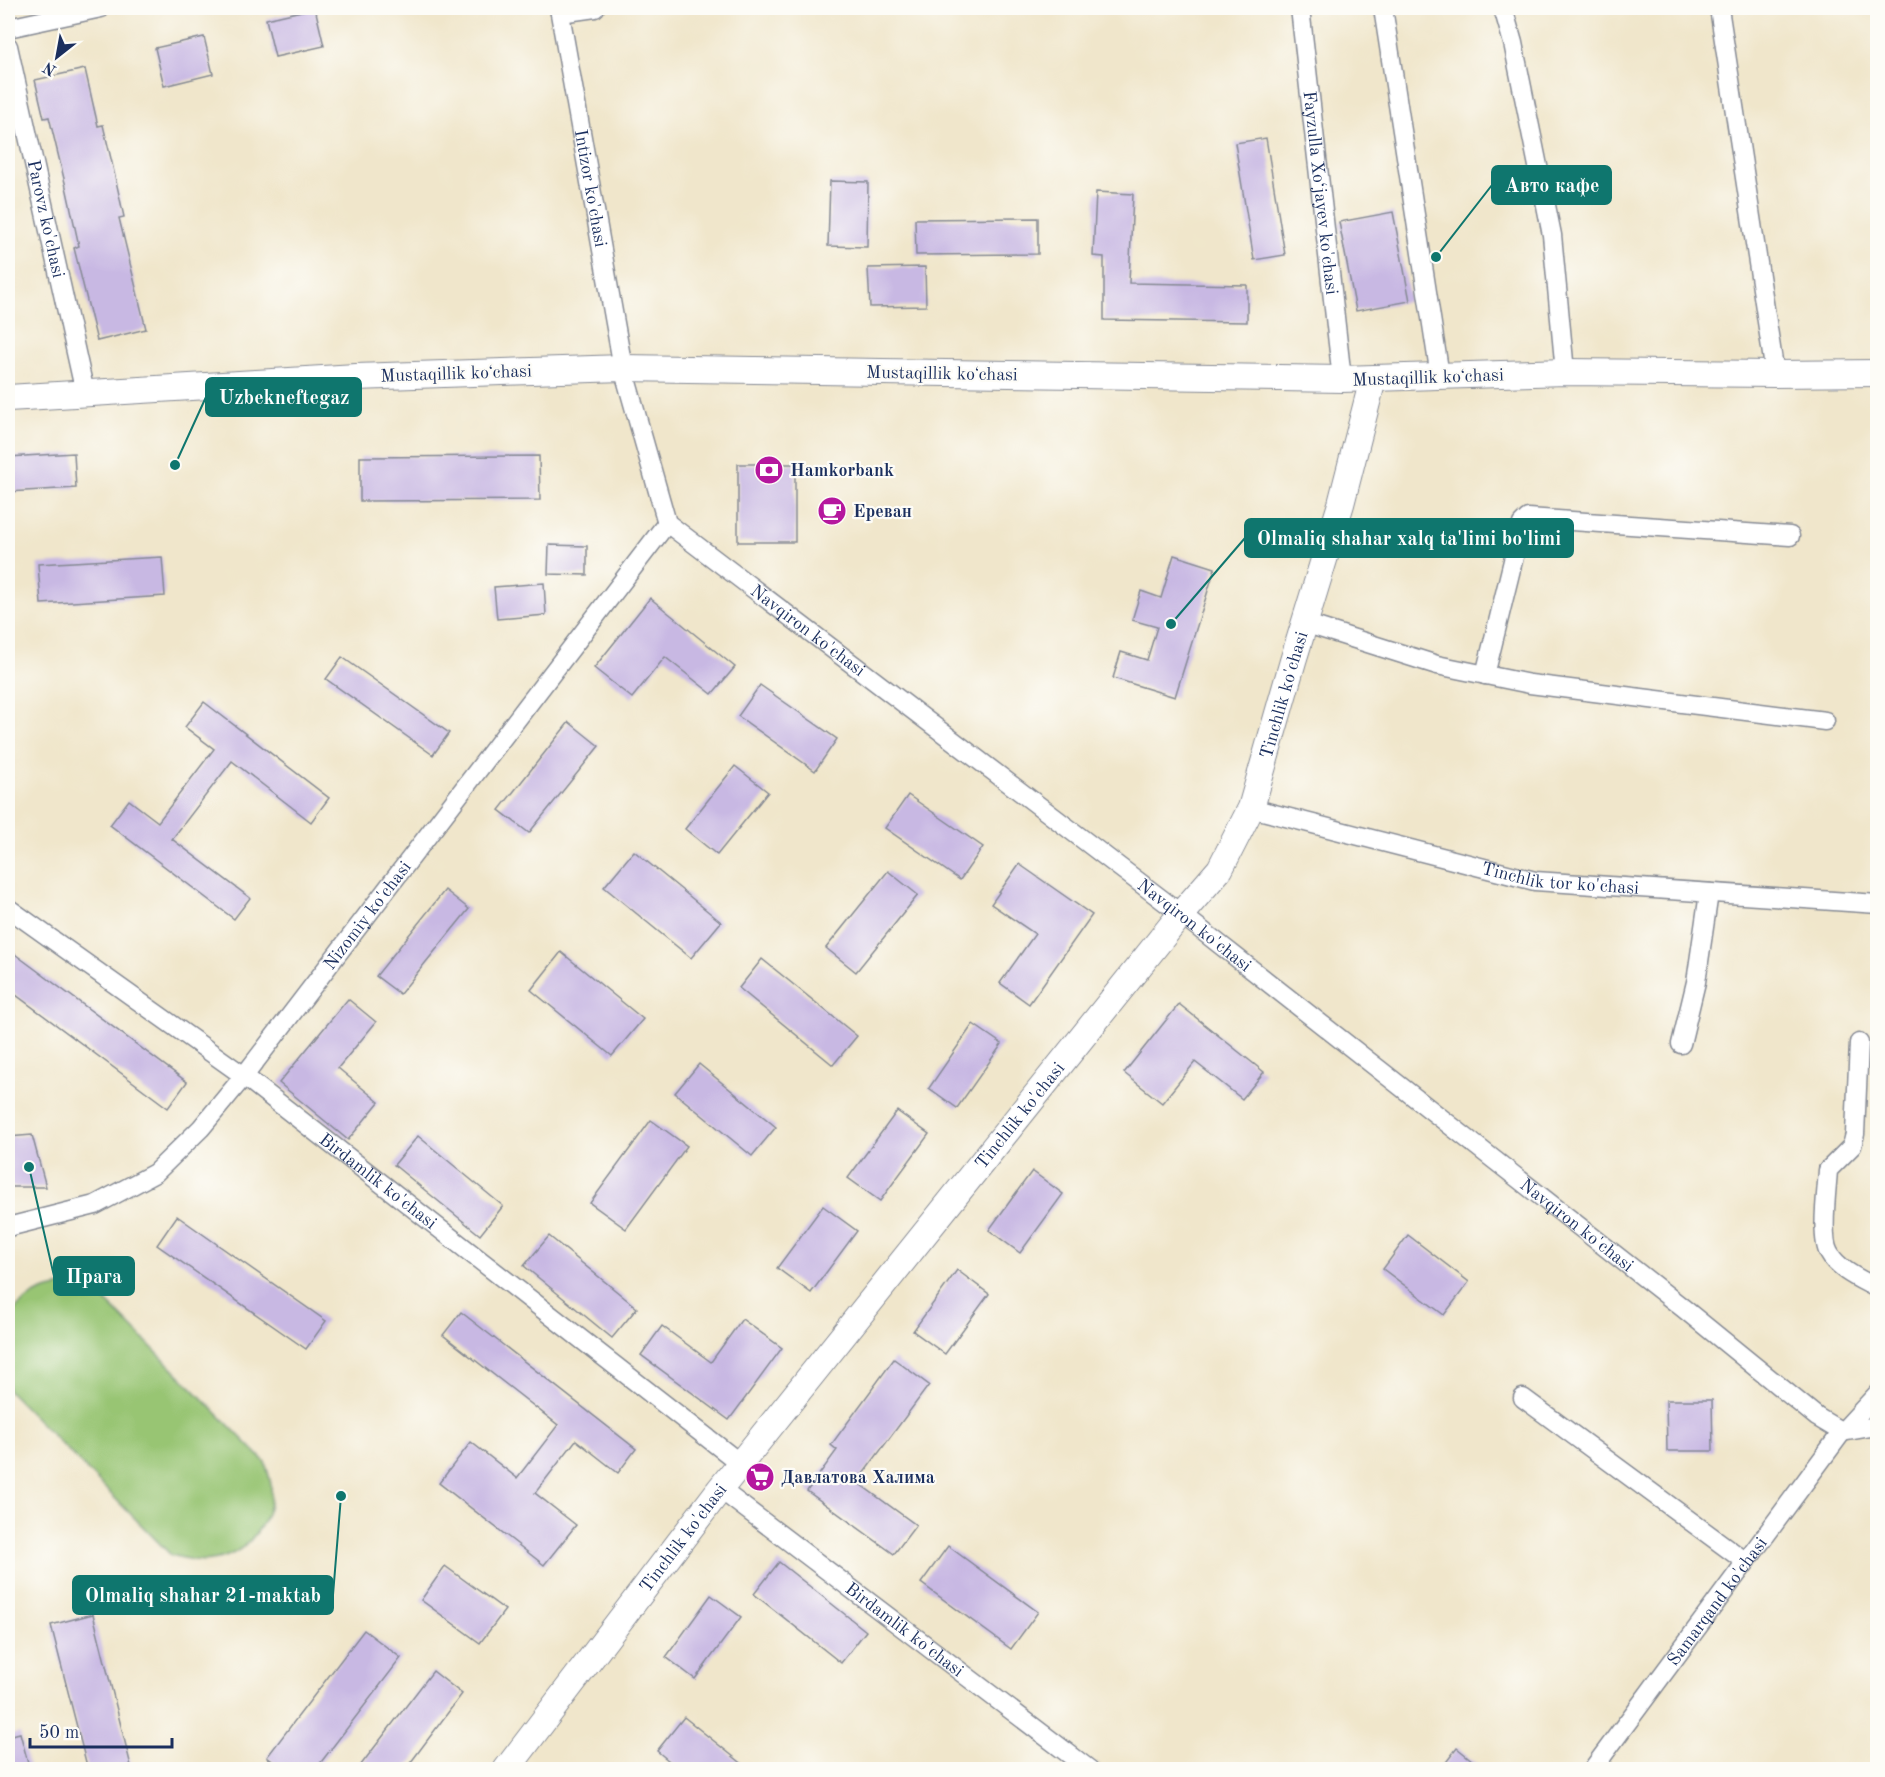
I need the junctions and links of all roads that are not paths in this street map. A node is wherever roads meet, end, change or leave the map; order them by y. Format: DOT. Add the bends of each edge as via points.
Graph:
graph roads {
  1 [pos="101,8"];
  2 [pos="595,8"];
  3 [pos="1300,8"];
  4 [pos="1383,8"];
  5 [pos="1503,8"];
  6 [pos="1719,8"];
  7 [pos="559,10"];
  8 [pos="8,28"];
  9 [pos="8,46"];
  10 [pos="623,368"];
  11 [pos="1565,372"];
  12 [pos="1878,373"];
  13 [pos="1775,374"];
  14 [pos="1440,376"];
  15 [pos="1373,379"];
  16 [pos="1342,380"];
  17 [pos="85,393"];
  18 [pos="8,398"];
  19 [pos="667,523"];
  20 [pos="1790,536"];
  21 [pos="1304,623"];
  22 [pos="1485,675"];
  23 [pos="1825,722"];
  24 [pos="1251,808"];
  25 [pos="1709,893"];
  26 [pos="1878,904"];
  27 [pos="8,908"];
  28 [pos="1181,914"];
  29 [pos="1859,1043"];
  30 [pos="1681,1044"];
  31 [pos="244,1076"];
  32 [pos="8,1227"];
  33 [pos="1878,1289"];
  34 [pos="1878,1393"];
  35 [pos="1523,1398"];
  36 [pos="1878,1428"];
  37 [pos="1842,1432"];
  38 [pos="741,1464"];
  39 [pos="720,1489"];
  40 [pos="1746,1562"];
  41 [pos="506,1770"];
  42 [pos="1090,1770"];
  43 [pos="1592,1770"];
  1 -- 8 [label="street"];
  2 -- 7 [label="street"];
  3 -- 16 [label="street, Fayzulla Xo‘jayev ko'chasi"];
  4 -- 14 [label="street"];
  5 -- 11 [label="street" via="1552,235"];
  6 -- 13 [label="street"];
  7 -- 10 [label="street, Intizor ko'chasi"];
  9 -- 17 [label="street, Parovz ko'chasi"];
  10 -- 16 [label="main road, Mustaqillik koʻchasi"];
  10 -- 17 [label="main road, Mustaqillik koʻchasi" via="357,376"];
  10 -- 19 [label="street"];
  11 -- 13 [label="main road, Mustaqillik koʻchasi"];
  11 -- 14 [label="main road, Mustaqillik koʻchasi"];
  12 -- 13 [label="main road, Mustaqillik koʻchasi"];
  14 -- 15 [label="main road, Mustaqillik koʻchasi"];
  15 -- 16 [label="main road, Mustaqillik koʻchasi"];
  15 -- 21 [label="main road, Tinchlik ko'chasi" via="1341,504"];
  17 -- 18 [label="main road, Mustaqillik koʻchasi"];
  19 -- 28 [label="street, Navqiron ko'chasi"];
  19 -- 31 [label="street, Nizomiy ko'chasi"];
  20 -- 22 [label="street" via="1528,518 1522,524"];
  21 -- 22 [label="street" via="1437,665"];
  21 -- 24 [label="main road, Tinchlik ko'chasi"];
  22 -- 23 [label="street"];
  24 -- 25 [label="street, Tinchlik tor ko'chasi" via="1535,881"];
  24 -- 28 [label="main road, Tinchlik ko'chasi" via="1220,869"];
  25 -- 26 [label="street, Tinchlik tor ko'chasi"];
  25 -- 30 [label="street" via="1696,982"];
  27 -- 31 [label="street, Birdamlik ko'chasi"];
  28 -- 37 [label="street, Navqiron ko'chasi" via="1817,1417"];
  28 -- 38 [label="main road, Tinchlik ko'chasi"];
  29 -- 33 [label="street" via="1855,1134 1852,1146 1828,1170 1824,1242 1829,1255 1843,1268"];
  31 -- 32 [label="street, Nizomiy ko'chasi" via="201,1128 155,1173 95,1205"];
  31 -- 38 [label="street, Birdamlik ko'chasi"];
  34 -- 37 [label="street, Samarqand ko'chasi"];
  35 -- 40 [label="street"];
  36 -- 37 [label="street"];
  37 -- 40 [label="street, Samarqand ko'chasi"];
  38 -- 39 [label="main road, Tinchlik ko'chasi"];
  39 -- 41 [label="main road, Tinchlik ko'chasi"];
  39 -- 42 [label="street, Birdamlik ko'chasi"];
  40 -- 43 [label="street, Samarqand ko'chasi"];
}
